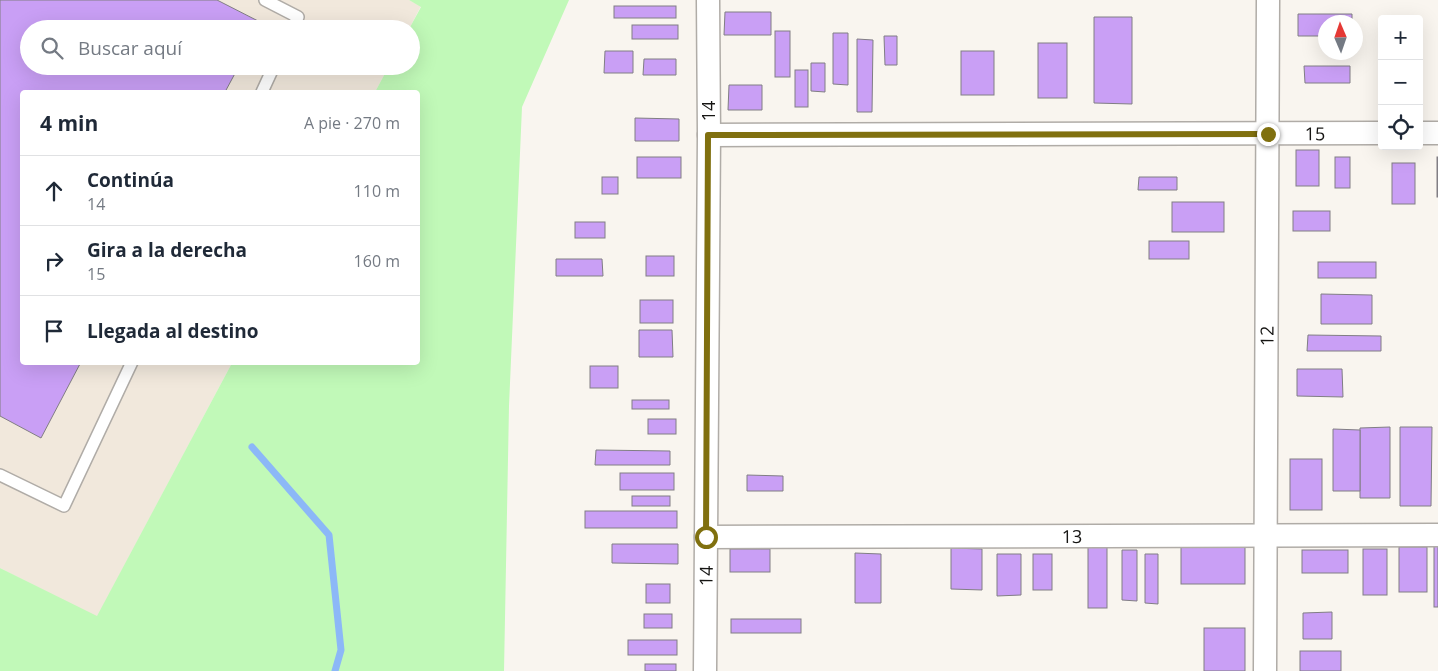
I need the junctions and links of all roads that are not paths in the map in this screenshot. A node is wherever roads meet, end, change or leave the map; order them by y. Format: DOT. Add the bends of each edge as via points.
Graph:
graph roads {
  1 [pos="265,0"];
  2 [pos="708,0"];
  3 [pos="1268,0"];
  4 [pos="296,20"];
  5 [pos="270,75"];
  6 [pos="263,90"];
  7 [pos="1378,133"];
  8 [pos="1423,133"];
  9 [pos="1438,133"];
  10 [pos="1268,134"];
  11 [pos="708,135"];
  12 [pos="131,365"];
  13 [pos="0,475"];
  14 [pos="1438,534"];
  15 [pos="1266,535"];
  16 [pos="706,537"];
  17 [pos="705,671"];
  18 [pos="1265,671"];
  1 -- 4 [label="lane" via="298,17"];
  2 -- 11 [label="street, 14"];
  3 -- 10 [label="street, 12"];
  5 -- 6 [label="lane"];
  7 -- 10 [label="street, 15"];
  8 -- 9 [label="street"];
  10 -- 11 [label="street, 15"];
  10 -- 15 [label="street, 12"];
  11 -- 16 [label="street, 14"];
  12 -- 13 [label="lane" via="64,506"];
  14 -- 15 [label="street, 13"];
  15 -- 16 [label="street, 13"];
  15 -- 18 [label="street, 12"];
  16 -- 17 [label="street, 14"];
}
